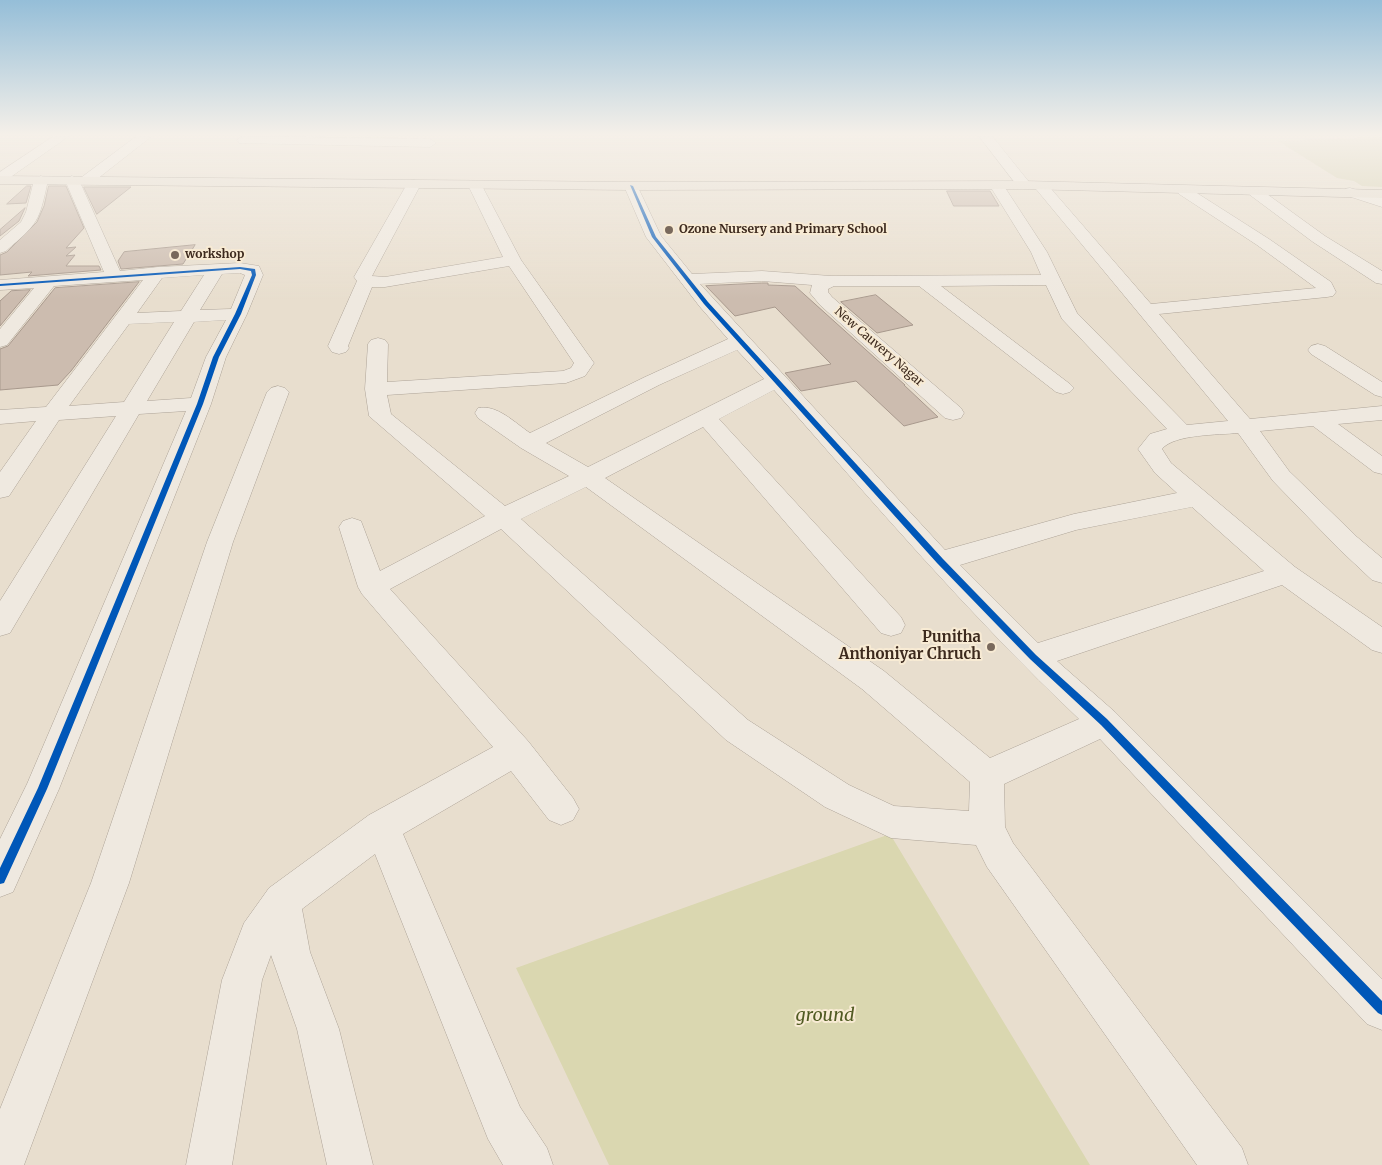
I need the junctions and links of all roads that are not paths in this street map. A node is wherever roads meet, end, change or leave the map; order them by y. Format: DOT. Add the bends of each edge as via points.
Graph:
graph roads {
  1 [pos="34,190"];
  2 [pos="83,190"];
  3 [pos="411,190"];
  4 [pos="478,190"];
  5 [pos="633,190"];
  6 [pos="999,190"];
  7 [pos="1045,190"];
  8 [pos="1184,190"];
  9 [pos="1197,190"];
  10 [pos="1254,192"];
  11 [pos="1350,192"];
  12 [pos="1382,194"];
  13 [pos="1382,203"];
  14 [pos="0,248"];
  15 [pos="513,260"];
  16 [pos="216,269"];
  17 [pos="158,272"];
  18 [pos="114,276"];
  19 [pos="1382,279"];
  20 [pos="366,280"];
  21 [pos="687,280"];
  22 [pos="1054,280"];
  23 [pos="49,281"];
  24 [pos="830,281"];
  25 [pos="924,281"];
  26 [pos="0,285"];
  27 [pos="1146,310"];
  28 [pos="238,314"];
  29 [pos="188,316"];
  30 [pos="123,319"];
  31 [pos="0,341"];
  32 [pos="740,341"];
  33 [pos="378,344"];
  34 [pos="340,348"];
  35 [pos="1318,350"];
  36 [pos="776,381"];
  37 [pos="1063,388"];
  38 [pos="376,389"];
  39 [pos="1382,391"];
  40 [pos="278,392"];
  41 [pos="200,404"];
  42 [pos="131,409"];
  43 [pos="953,412"];
  44 [pos="53,413"];
  45 [pos="486,413"];
  46 [pos="1382,413"];
  47 [pos="705,416"];
  48 [pos="0,417"];
  49 [pos="1318,419"];
  50 [pos="1244,426"];
  51 [pos="1182,432"];
  52 [pos="528,443"];
  53 [pos="1382,467"];
  54 [pos="588,477"];
  55 [pos="0,490"];
  56 [pos="1195,498"];
  57 [pos="502,517"];
  58 [pos="352,527"];
  59 [pos="940,561"];
  60 [pos="1382,573"];
  61 [pos="1285,574"];
  62 [pos="372,587"];
  63 [pos="0,624"];
  64 [pos="891,625"];
  65 [pos="1382,642"];
  66 [pos="1033,657"];
  67 [pos="1104,722"];
  68 [pos="516,751"];
  69 [pos="987,776"];
  70 [pos="561,809"];
  71 [pos="382,828"];
  72 [pos="987,829"];
  73 [pos="0,879"];
  74 [pos="282,901"];
  75 [pos="1382,1009"];
  76 [pos="1,1165"];
  77 [pos="209,1165"];
  78 [pos="350,1165"];
  79 [pos="530,1165"];
  80 [pos="1225,1165"];
  1 -- 14 [label="street" via="34,212 28,224"];
  2 -- 18 [label="street"];
  3 -- 20 [label="street" via="363,277"];
  4 -- 15 [label="street"];
  5 -- 21 [label="street" via="654,237"];
  6 -- 22 [label="street"];
  7 -- 27 [label="street"];
  8 -- 27 [label="street" via="1263,242 1324,286 1327,292"];
  9 -- 10 [label="main road"];
  10 -- 11 [label="main road"];
  10 -- 19 [label="street"];
  11 -- 12 [label="main road"];
  11 -- 13 [label="street"];
  15 -- 20 [label="street" via="385,282"];
  15 -- 38 [label="street" via="584,363 578,372 566,377"];
  16 -- 17 [label="street"];
  16 -- 28 [label="street" via="253,270 254,275"];
  16 -- 29 [label="street"];
  17 -- 18 [label="street"];
  17 -- 30 [label="street"];
  18 -- 23 [label="street"];
  20 -- 34 [label="street" via="338,346"];
  21 -- 24 [label="street" via="762,276"];
  21 -- 32 [label="street"];
  22 -- 25 [label="street"];
  22 -- 51 [label="street" via="1069,315"];
  23 -- 26 [label="street"];
  23 -- 31 [label="street"];
  24 -- 25 [label="street"];
  24 -- 43 [label="street, New Cauvery Nagar" via="820,286 819,293 826,301"];
  25 -- 37 [label="street"];
  27 -- 50 [label="street"];
  28 -- 29 [label="street"];
  28 -- 41 [label="street" via="216,356"];
  29 -- 30 [label="street"];
  29 -- 42 [label="street"];
  30 -- 44 [label="street"];
  32 -- 36 [label="street"];
  32 -- 52 [label="street"];
  33 -- 38 [label="street"];
  35 -- 39 [label="street"];
  36 -- 47 [label="street"];
  36 -- 59 [label="street"];
  38 -- 57 [label="street" via="380,416"];
  40 -- 76 [label="street" via="220,542 110,883"];
  41 -- 42 [label="street"];
  41 -- 73 [label="street" via="42,789"];
  42 -- 44 [label="street"];
  42 -- 63 [label="street"];
  44 -- 48 [label="street"];
  44 -- 55 [label="street"];
  45 -- 52 [label="street"];
  46 -- 49 [label="street"];
  47 -- 54 [label="street"];
  47 -- 64 [label="street"];
  49 -- 50 [label="street"];
  49 -- 53 [label="street"];
  50 -- 51 [label="street"];
  50 -- 60 [label="street" via="1281,476"];
  51 -- 56 [label="street" via="1158,439 1150,449 1162,468"];
  52 -- 54 [label="street"];
  54 -- 57 [label="street"];
  54 -- 69 [label="street" via="873,680"];
  56 -- 59 [label="street" via="1074,522"];
  56 -- 61 [label="street"];
  57 -- 62 [label="street"];
  57 -- 72 [label="street" via="737,730 837,796 891,822"];
  58 -- 62 [label="street"];
  59 -- 66 [label="street"];
  61 -- 65 [label="street"];
  61 -- 66 [label="street"];
  62 -- 68 [label="street"];
  66 -- 67 [label="street"];
  67 -- 69 [label="street"];
  67 -- 75 [label="street"];
  68 -- 70 [label="street"];
  68 -- 71 [label="street"];
  69 -- 72 [label="street"];
  71 -- 74 [label="street"];
  71 -- 79 [label="street" via="504,1123"];
  72 -- 80 [label="street" via="1000,855"];
  74 -- 77 [label="street" via="258,937 242,980"];
  74 -- 78 [label="street" via="290,952 318,1029"];
}
